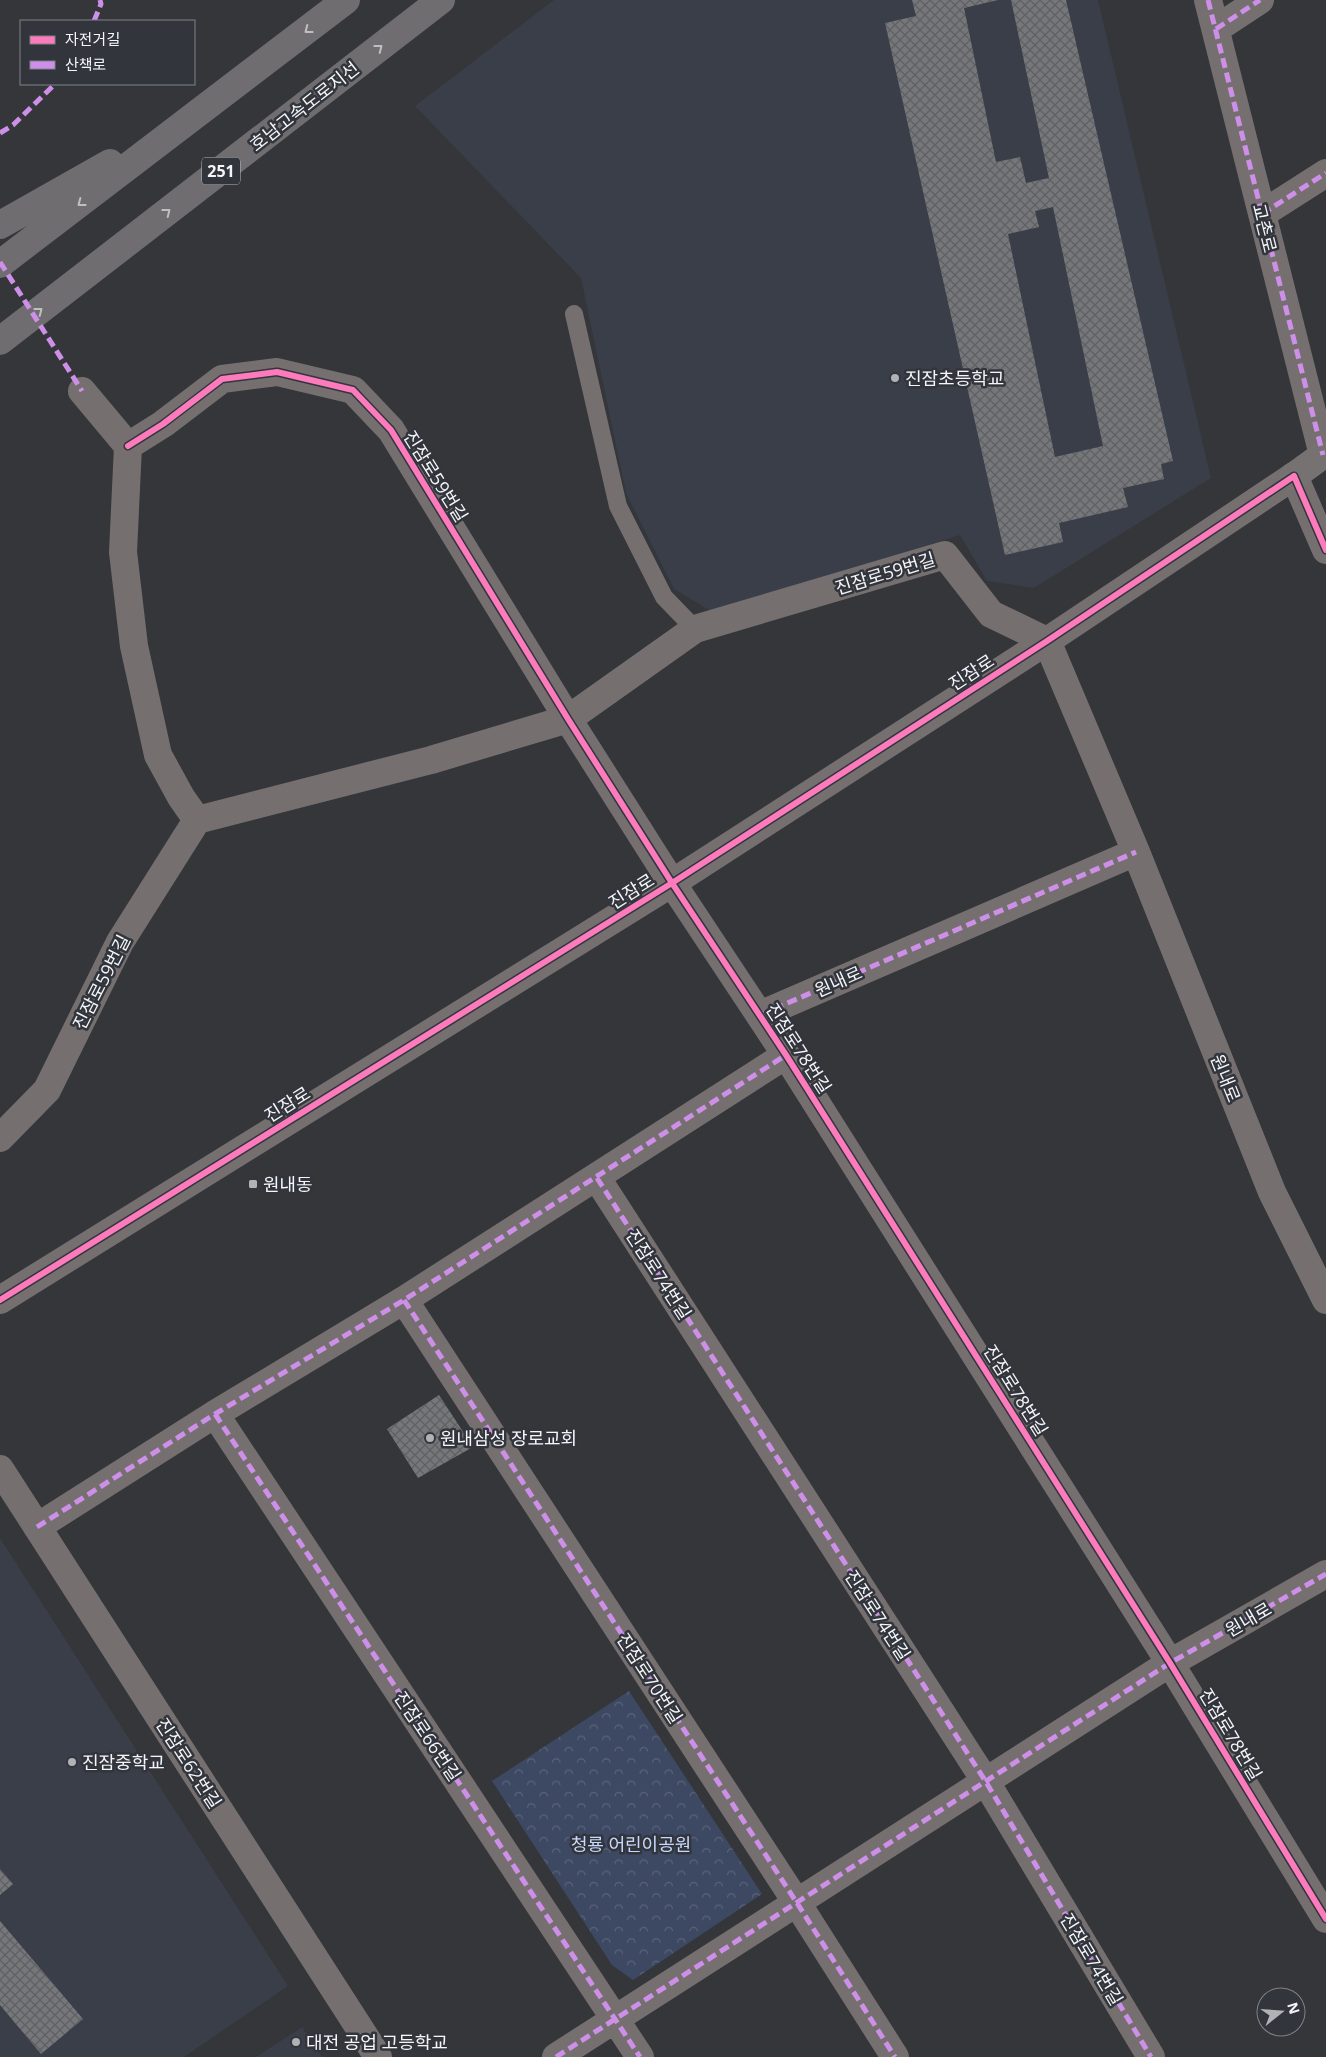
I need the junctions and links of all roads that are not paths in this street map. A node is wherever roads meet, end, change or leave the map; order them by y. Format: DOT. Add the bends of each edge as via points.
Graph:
graph roads {
  1 [pos="346,0"];
  2 [pos="441,0"];
  3 [pos="1208,0"];
  4 [pos="1260,0"];
  5 [pos="1216,29"];
  6 [pos="207,108"];
  7 [pos="1326,172"];
  8 [pos="1262,214"];
  9 [pos="0,225"];
  10 [pos="0,264"];
  11 [pos="574,314"];
  12 [pos="4,338"];
  13 [pos="82,391"];
  14 [pos="128,446"];
  15 [pos="1324,454"];
  16 [pos="1294,476"];
  17 [pos="1326,550"];
  18 [pos="695,630"];
  19 [pos="1047,641"];
  20 [pos="568,719"];
  21 [pos="197,820"];
  22 [pos="1136,852"];
  23 [pos="672,883"];
  24 [pos="760,1015"];
  25 [pos="786,1055"];
  26 [pos="0,1138"];
  27 [pos="597,1178"];
  28 [pos="0,1300"];
  29 [pos="404,1300"];
  30 [pos="1326,1300"];
  31 [pos="215,1414"];
  32 [pos="0,1469"];
  33 [pos="37,1528"];
  34 [pos="1326,1574"];
  35 [pos="1170,1663"];
  36 [pos="986,1782"];
  37 [pos="797,1903"];
  38 [pos="1326,1919"];
  39 [pos="615,2018"];
  40 [pos="378,2057"];
  41 [pos="556,2057"];
  42 [pos="640,2057"];
  43 [pos="895,2057"];
  44 [pos="1150,2057"];
  1 -- 6 [label="highway, one-way"];
  12 -- 2 [label="highway, 호남고속도로지선 / 251, one-way"];
  3 -- 5 [label="street, 교촌로"];
  4 -- 5 [label="street"];
  5 -- 8 [label="street, 교촌로"];
  6 -- 9 [label="highway"];
  6 -- 10 [label="highway, one-way"];
  7 -- 8 [label="street"];
  8 -- 15 [label="street, 교촌로"];
  11 -- 18 [label="lane" via="618,506 664,597"];
  13 -- 14 [label="street"];
  14 -- 20 [label="street, 진잠로59번길" via="222,379 277,372 353,390 391,430"];
  14 -- 21 [label="street" via="123,552 134,646 158,755"];
  15 -- 16 [label="main road, 진잠로"];
  16 -- 17 [label="street"];
  16 -- 19 [label="street, 진잠로"];
  18 -- 19 [label="street, 진잠로59번길" via="945,555 991,614"];
  18 -- 20 [label="street, 진잠로59번길"];
  19 -- 22 [label="street, 원내로"];
  19 -- 23 [label="street, 진잠로"];
  20 -- 21 [label="street, 진잠로59번길" via="431,760"];
  20 -- 23 [label="street, 진잠로78번길"];
  21 -- 26 [label="street, 진잠로59번길" via="120,942 47,1090"];
  22 -- 24 [label="street, 원내로"];
  22 -- 30 [label="street, 원내로" via="1272,1192"];
  23 -- 24 [label="street, 진잠로78번길"];
  23 -- 28 [label="street, 진잠로"];
  24 -- 25 [label="street, 진잠로78번길"];
  25 -- 27 [label="street"];
  25 -- 35 [label="street, 진잠로78번길"];
  27 -- 29 [label="street"];
  27 -- 36 [label="street, 진잠로74번길"];
  29 -- 31 [label="street"];
  29 -- 37 [label="street, 진잠로70번길"];
  31 -- 33 [label="street"];
  31 -- 39 [label="street, 진잠로66번길"];
  32 -- 33 [label="street, 진잠로62번길"];
  33 -- 40 [label="street, 진잠로62번길"];
  34 -- 35 [label="street, 원내로"];
  35 -- 36 [label="street, 원내로"];
  35 -- 38 [label="street, 진잠로78번길"];
  36 -- 37 [label="street, 원내로"];
  36 -- 44 [label="street, 진잠로74번길"];
  37 -- 39 [label="street, 원내로"];
  37 -- 43 [label="street, 진잠로70번길"];
  39 -- 41 [label="street, 원내로"];
  39 -- 42 [label="street, 진잠로66번길"];
}
